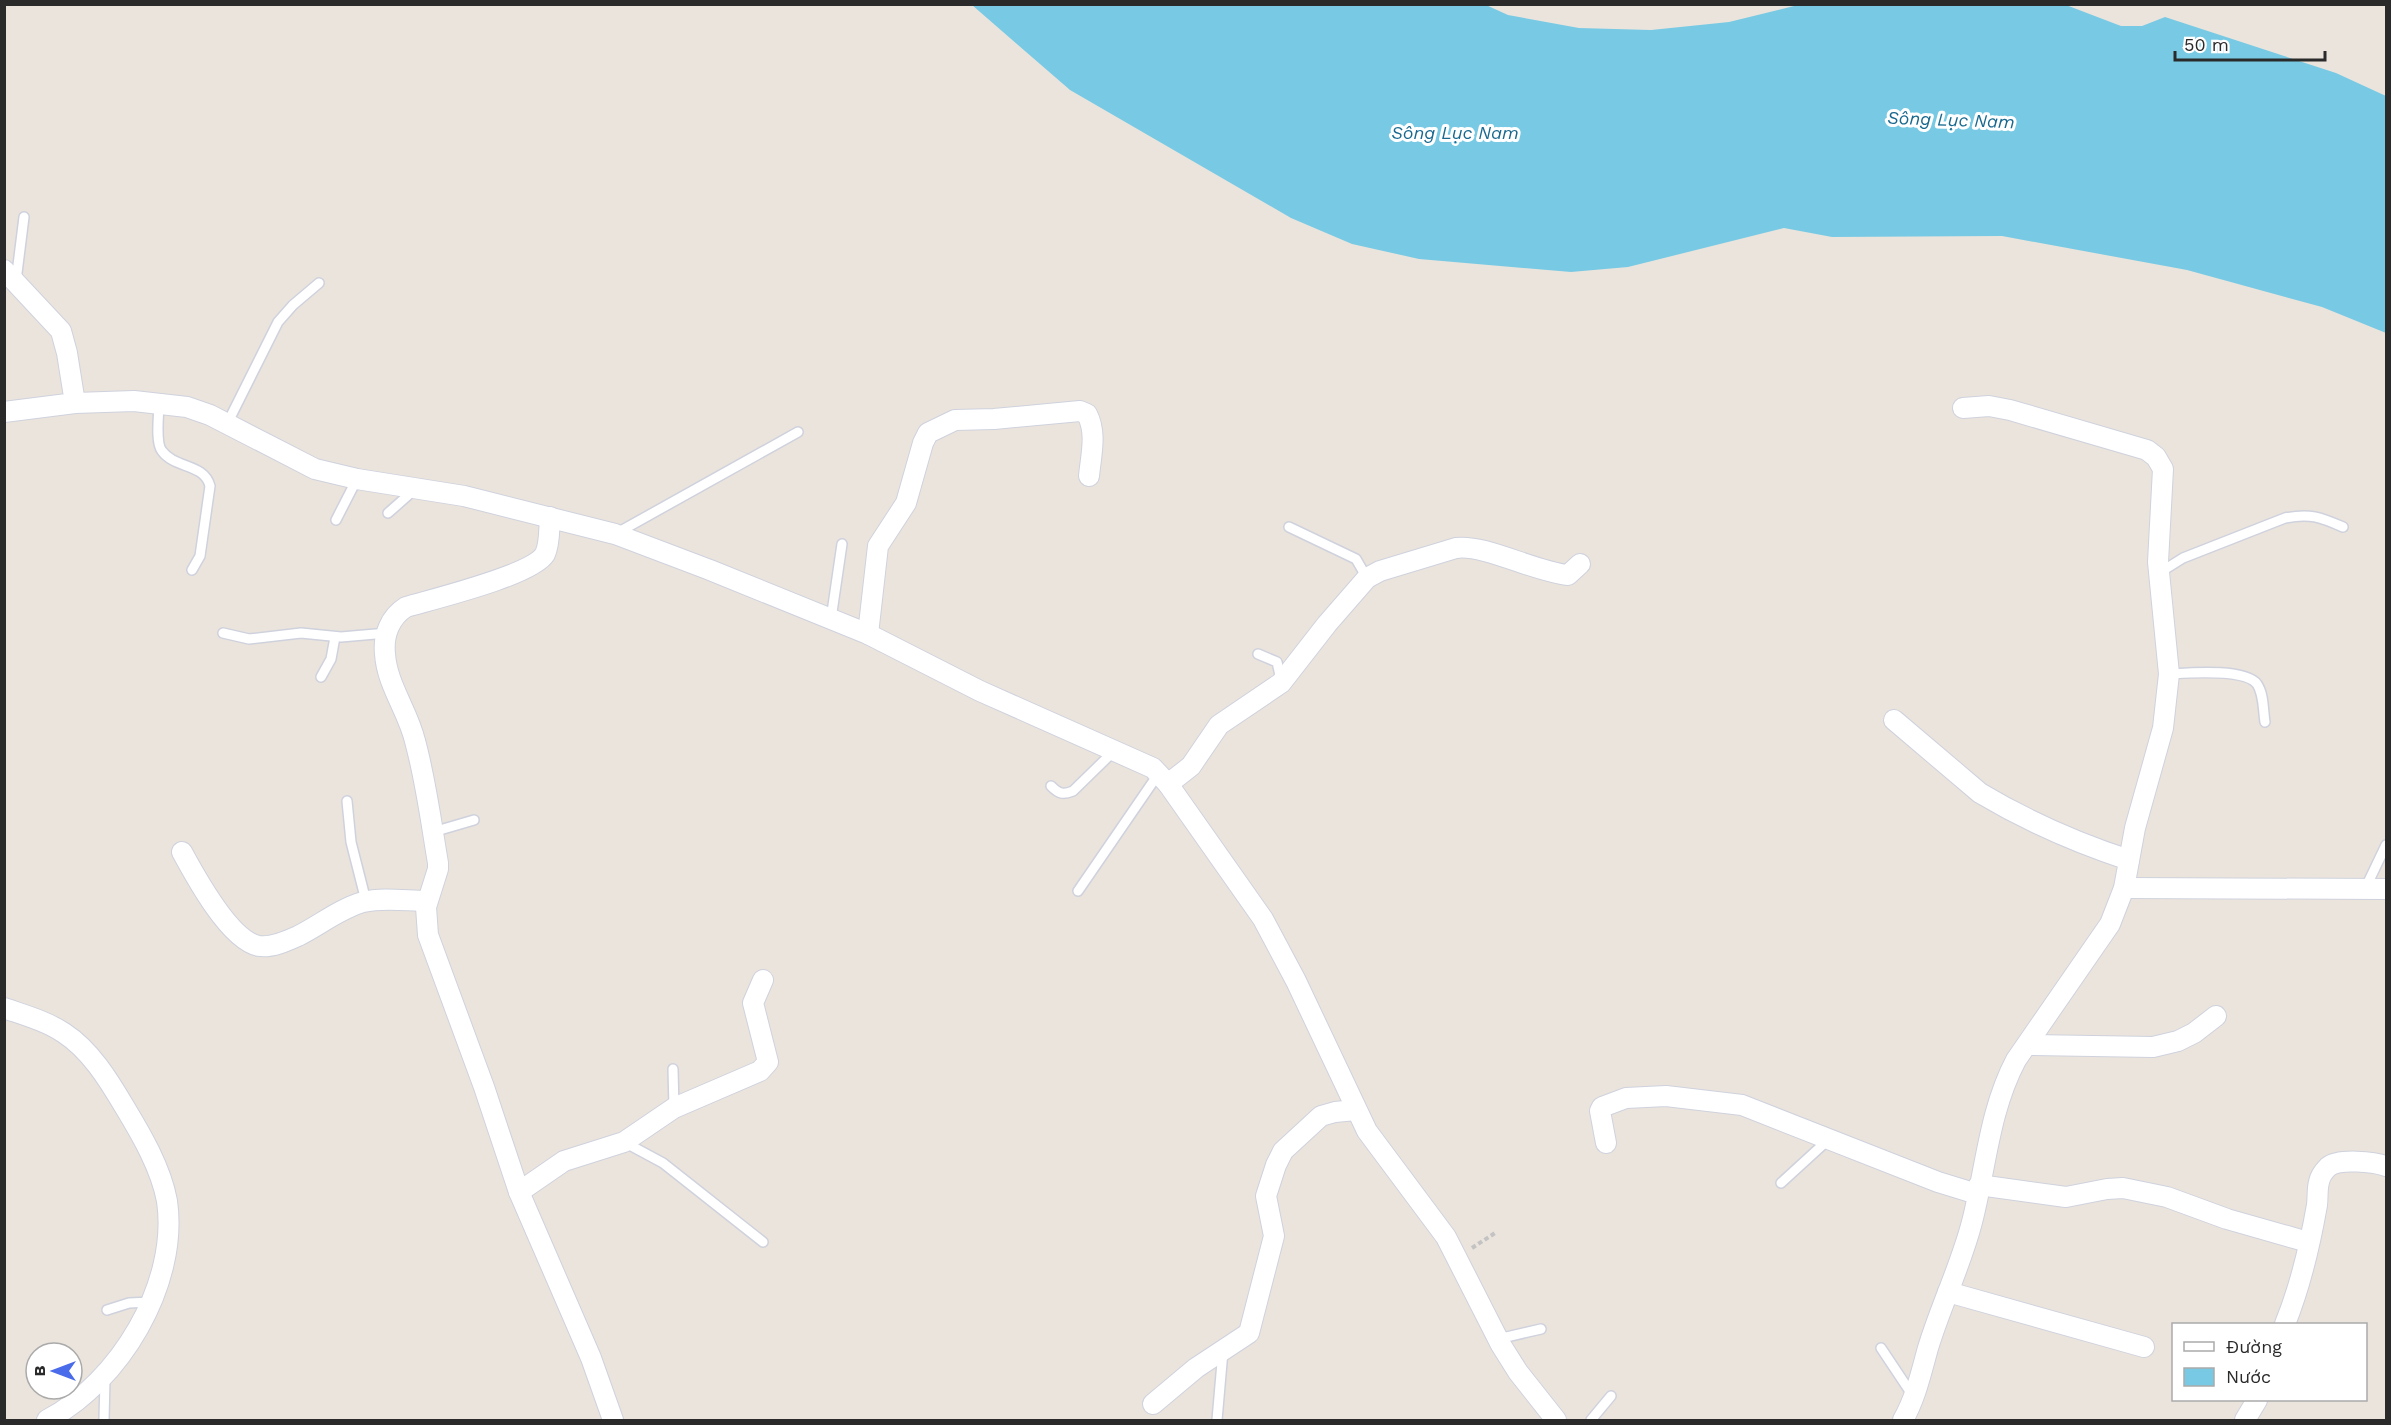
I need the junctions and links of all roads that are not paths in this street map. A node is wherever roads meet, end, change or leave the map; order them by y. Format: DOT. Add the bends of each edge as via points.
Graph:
graph roads {
  1 [pos="24,217"];
  2 [pos="10,277"];
  3 [pos="319,283"];
  4 [pos="75,403"];
  5 [pos="159,403"];
  6 [pos="1963,408"];
  7 [pos="4,412"];
  8 [pos="227,424"];
  9 [pos="798,432"];
  10 [pos="1089,476"];
  11 [pos="357,479"];
  12 [pos="416,488"];
  13 [pos="388,513"];
  14 [pos="550,517"];
  15 [pos="336,520"];
  16 [pos="1289,527"];
  17 [pos="2343,527"];
  18 [pos="615,534"];
  19 [pos="842,544"];
  20 [pos="1580,564"];
  21 [pos="192,570"];
  22 [pos="2159,573"];
  23 [pos="1367,578"];
  24 [pos="831,619"];
  25 [pos="223,633"];
  26 [pos="387,633"];
  27 [pos="868,634"];
  28 [pos="335,637"];
  29 [pos="1258,654"];
  30 [pos="2169,674"];
  31 [pos="321,677"];
  32 [pos="1281,683"];
  33 [pos="1894,720"];
  34 [pos="2265,722"];
  35 [pos="1115,750"];
  36 [pos="1164,779"];
  37 [pos="1051,786"];
  38 [pos="346,801"];
  39 [pos="474,820"];
  40 [pos="433,832"];
  41 [pos="2386,845"];
  42 [pos="182,852"];
  43 [pos="2129,860"];
  44 [pos="2124,888"];
  45 [pos="2365,889"];
  46 [pos="2386,889"];
  47 [pos="1078,891"];
  48 [pos="366,901"];
  49 [pos="427,901"];
  50 [pos="763,980"];
  51 [pos="4,1008"];
  52 [pos="2216,1016"];
  53 [pos="2028,1045"];
  54 [pos="673,1069"];
  55 [pos="674,1108"];
  56 [pos="1356,1110"];
  57 [pos="1828,1140"];
  58 [pos="624,1142"];
  59 [pos="1606,1143"];
  60 [pos="2386,1166"];
  61 [pos="1781,1183"];
  62 [pos="1978,1190"];
  63 [pos="519,1192"];
  64 [pos="763,1242"];
  65 [pos="2308,1242"];
  66 [pos="1948,1292"];
  67 [pos="151,1302"];
  68 [pos="107,1310"];
  69 [pos="2285,1323"];
  70 [pos="1541,1329"];
  71 [pos="1498,1339"];
  72 [pos="2144,1347"];
  73 [pos="1881,1348"];
  74 [pos="1223,1351"];
  75 [pos="105,1376"];
  76 [pos="1611,1396"];
  77 [pos="1914,1398"];
  78 [pos="2256,1401"];
  79 [pos="1153,1404"];
  80 [pos="47,1420"];
  81 [pos="104,1420"];
  82 [pos="613,1420"];
  83 [pos="1217,1420"];
  84 [pos="1556,1420"];
  85 [pos="1591,1420"];
  86 [pos="1903,1420"];
  87 [pos="2245,1420"];
  1 -- 2 [label="lane"];
  2 -- 4 [label="street" via="61,332"];
  3 -- 8 [label="lane" via="278,322"];
  4 -- 5 [label="street"];
  4 -- 7 [label="street"];
  5 -- 8 [label="street" via="187,407"];
  5 -- 21 [label="lane" via="162,451 201,472 210,486 200,556"];
  6 -- 22 [label="street" via="1989,406 2010,410 2147,450 2156,457 2163,470"];
  8 -- 11 [label="street" via="315,470"];
  9 -- 18 [label="lane"];
  10 -- 27 [label="street" via="1091,422 1080,411 955,420 928,433 906,503 878,546"];
  11 -- 12 [label="street"];
  11 -- 15 [label="lane"];
  12 -- 13 [label="lane"];
  12 -- 14 [label="street"];
  14 -- 18 [label="street"];
  14 -- 26 [label="street" via="545,554 532,566 406,607 397,612"];
  16 -- 23 [label="lane" via="1356,559"];
  17 -- 22 [label="lane" via="2318,516 2285,518 2184,558"];
  18 -- 24 [label="street"];
  19 -- 24 [label="lane"];
  20 -- 23 [label="street" via="1568,575 1560,574 1468,546"];
  22 -- 30 [label="street"];
  23 -- 32 [label="street"];
  24 -- 27 [label="street"];
  25 -- 28 [label="lane" via="249,639 301,633"];
  26 -- 28 [label="lane"];
  26 -- 40 [label="street" via="388,672 415,740"];
  27 -- 35 [label="street" via="980,691"];
  28 -- 31 [label="lane" via="331,659"];
  29 -- 32 [label="lane" via="1277,662"];
  30 -- 34 [label="lane" via="2248,676 2261,691"];
  30 -- 43 [label="street" via="2163,728"];
  32 -- 36 [label="street" via="1219,725 1191,766"];
  33 -- 43 [label="street" via="1980,793 2069,838"];
  35 -- 36 [label="street" via="1141,761"];
  35 -- 37 [label="lane" via="1073,791 1058,793"];
  36 -- 47 [label="lane"];
  36 -- 56 [label="street" via="1279,946"];
  38 -- 48 [label="lane" via="349,834"];
  39 -- 40 [label="lane"];
  40 -- 49 [label="street" via="438,869"];
  41 -- 45 [label="lane"];
  42 -- 48 [label="street" via="225,920 244,939 258,946 285,941"];
  43 -- 44 [label="street"];
  44 -- 45 [label="street"];
  44 -- 53 [label="street" via="2110,924"];
  45 -- 46 [label="street"];
  48 -- 49 [label="street"];
  49 -- 63 [label="street" via="428,935"];
  50 -- 55 [label="street" via="753,1003 768,1062 765,1067"];
  51 -- 67 [label="street" via="63,1032 89,1055 135,1124 160,1177 167,1202 167,1238"];
  52 -- 53 [label="street" via="2178,1041 2153,1047"];
  53 -- 62 [label="street" via="2004,1084"];
  54 -- 55 [label="lane"];
  55 -- 58 [label="street"];
  56 -- 71 [label="street" via="1383,1156 1432,1217"];
  56 -- 74 [label="street" via="1321,1116 1283,1151 1266,1196 1274,1236 1250,1333"];
  57 -- 59 [label="street" via="1742,1105 1666,1096 1626,1098 1602,1107"];
  57 -- 61 [label="lane"];
  57 -- 62 [label="street" via="1938,1182"];
  58 -- 63 [label="street" via="564,1161"];
  58 -- 64 [label="lane" via="663,1163"];
  60 -- 65 [label="street" via="2338,1162 2330,1165 2319,1183"];
  62 -- 65 [label="street" via="2066,1197 2123,1188 2167,1197"];
  62 -- 66 [label="street" via="1972,1223"];
  63 -- 82 [label="street" via="591,1358"];
  65 -- 69 [label="street"];
  66 -- 72 [label="street"];
  66 -- 77 [label="street"];
  67 -- 68 [label="lane"];
  67 -- 75 [label="street"];
  70 -- 71 [label="lane"];
  71 -- 84 [label="street"];
  73 -- 77 [label="lane"];
  74 -- 79 [label="street"];
  74 -- 83 [label="lane"];
  75 -- 80 [label="street" via="64,1412"];
  75 -- 81 [label="lane"];
  76 -- 85 [label="lane"];
  77 -- 86 [label="street"];
  78 -- 87 [label="street"];
}
